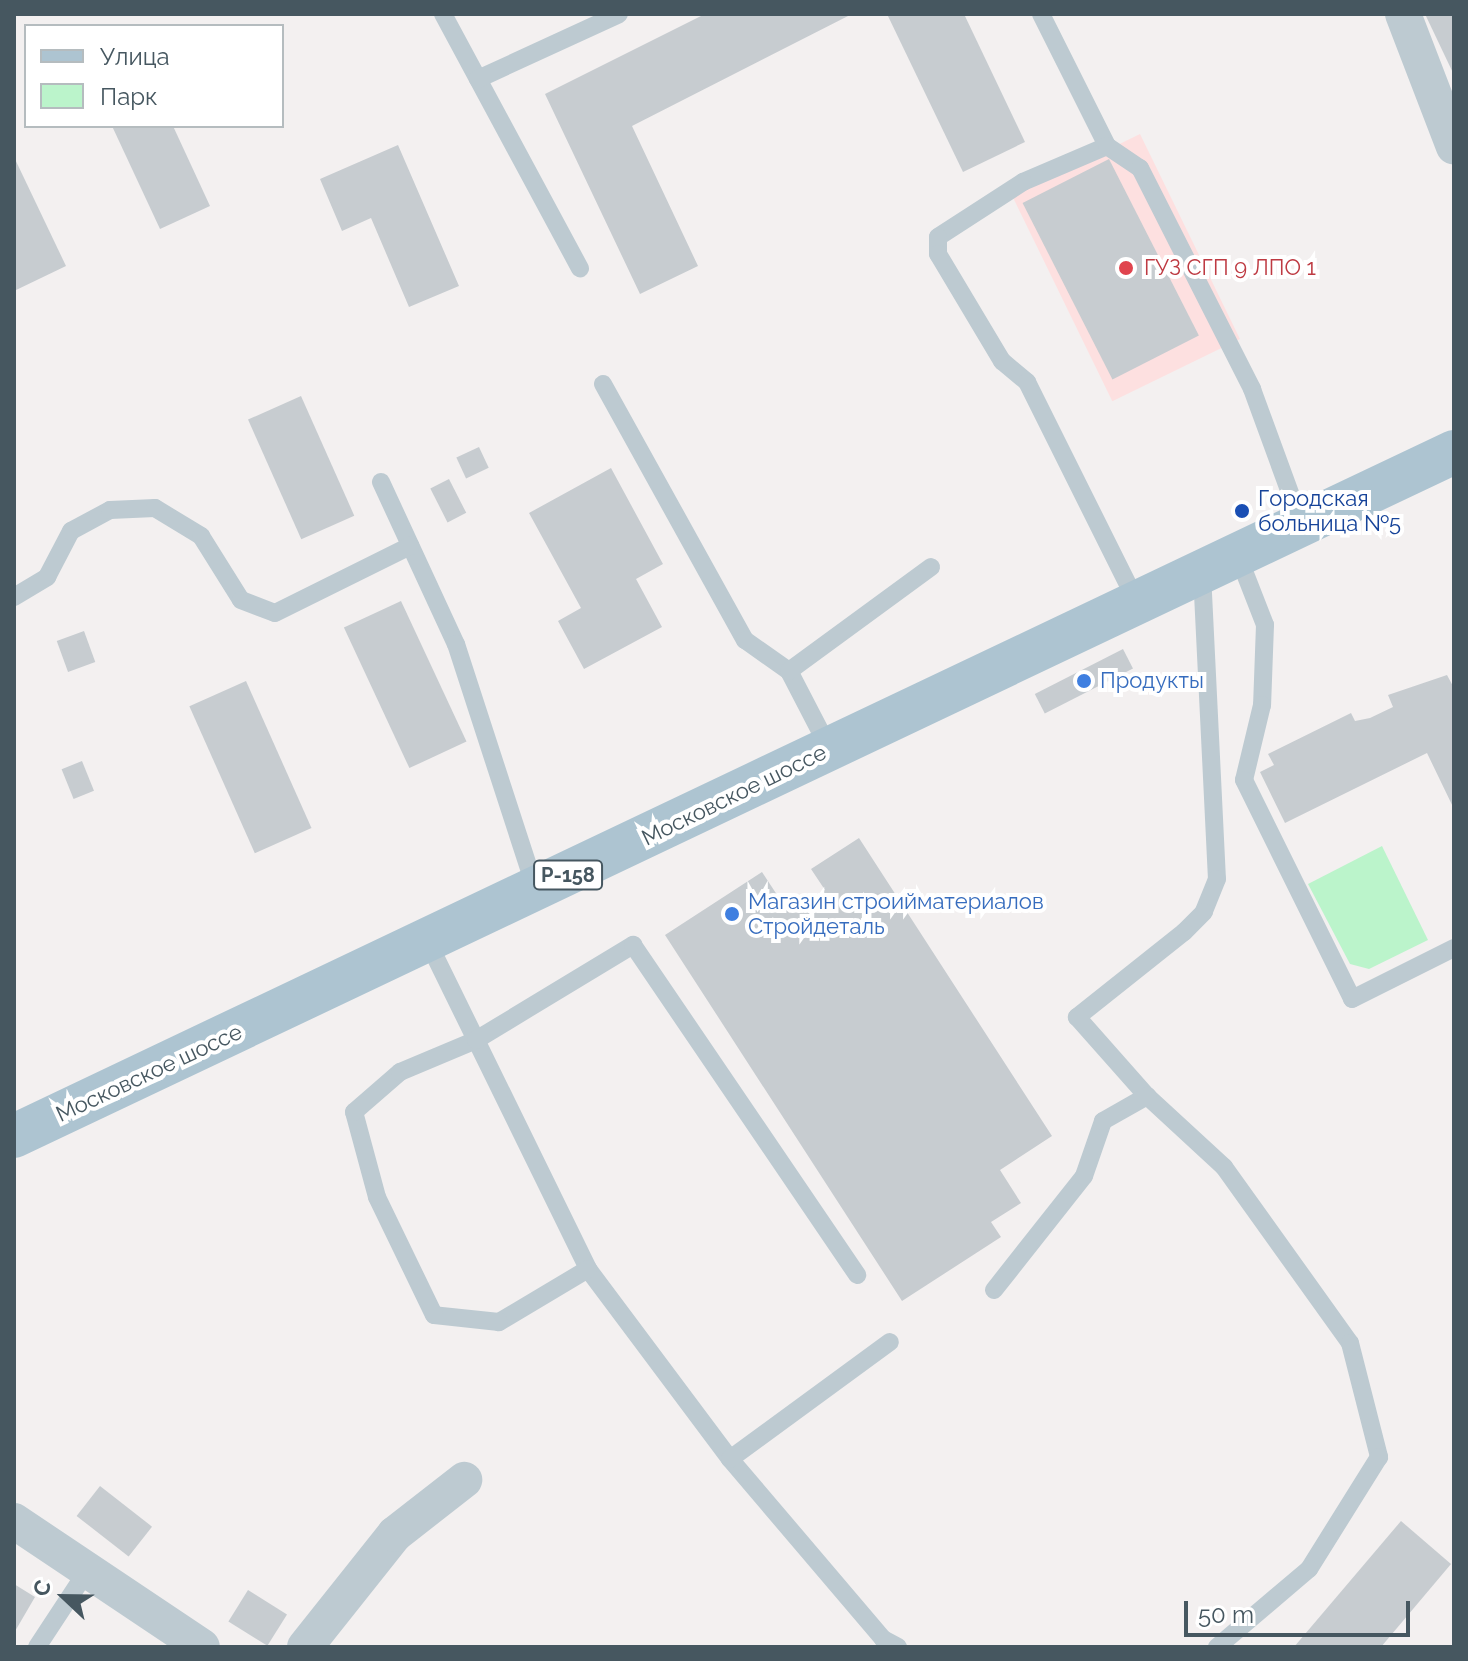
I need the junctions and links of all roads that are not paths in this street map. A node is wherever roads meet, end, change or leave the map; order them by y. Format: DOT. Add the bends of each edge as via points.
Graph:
graph roads {
  1 [pos="443,14"];
  2 [pos="619,14"];
  3 [pos="1041,14"];
  4 [pos="1403,14"];
  5 [pos="478,79"];
  6 [pos="1107,146"];
  7 [pos="1454,147"];
  8 [pos="580,268"];
  9 [pos="603,384"];
  10 [pos="1454,452"];
  11 [pos="381,482"];
  12 [pos="1301,523"];
  13 [pos="410,546"];
  14 [pos="1219,561"];
  15 [pos="931,567"];
  16 [pos="14,597"];
  17 [pos="1136,601"];
  18 [pos="789,671"];
  19 [pos="830,750"];
  20 [pos="536,890"];
  21 [pos="428,942"];
  22 [pos="1454,948"];
  23 [pos="476,1040"];
  24 [pos="1147,1096"];
  25 [pos="14,1136"];
  26 [pos="588,1269"];
  27 [pos="857,1275"];
  28 [pos="994,1290"];
  29 [pos="890,1342"];
  30 [pos="730,1459"];
  31 [pos="464,1480"];
  32 [pos="14,1521"];
  33 [pos="87,1571"];
  34 [pos="37,1647"];
  35 [pos="202,1647"];
  36 [pos="305,1647"];
  37 [pos="898,1647"];
  38 [pos="1217,1647"];
  1 -- 5 [label="lane"];
  2 -- 5 [label="lane"];
  3 -- 6 [label="lane"];
  4 -- 7 [label="street"];
  5 -- 8 [label="lane"];
  6 -- 12 [label="lane" via="1140,168 1252,389"];
  6 -- 17 [label="lane" via="1023,182 938,237 938,254 1002,361 1027,382"];
  9 -- 18 [label="lane" via="745,640"];
  10 -- 12 [label="main road, Московское шоссе / Р-158"];
  11 -- 13 [label="lane"];
  12 -- 14 [label="main road, Московское шоссе / Р-158"];
  13 -- 16 [label="lane" via="275,613 241,600 201,536 155,508 110,510 71,531 47,577"];
  13 -- 20 [label="lane" via="456,644"];
  14 -- 17 [label="main road, Московское шоссе / Р-158"];
  14 -- 22 [label="lane" via="1265,625 1262,705 1244,780 1352,999"];
  14 -- 24 [label="lane" via="1217,879 1204,912 1184,932 1077,1017"];
  15 -- 18 [label="lane"];
  17 -- 19 [label="main road, Московское шоссе / Р-158"];
  18 -- 19 [label="lane"];
  19 -- 20 [label="main road, Московское шоссе / Р-158"];
  20 -- 21 [label="main road, Московское шоссе / Р-158"];
  21 -- 23 [label="lane"];
  21 -- 25 [label="main road, Московское шоссе / Р-158"];
  23 -- 26 [label="lane"];
  23 -- 26 [label="lane" via="400,1072 354,1112 377,1197 434,1315 499,1322"];
  23 -- 27 [label="lane" via="633,945"];
  24 -- 28 [label="lane" via="1103,1121 1084,1176"];
  24 -- 38 [label="lane" via="1224,1167 1350,1343 1379,1457 1309,1569"];
  26 -- 30 [label="lane"];
  29 -- 30 [label="lane"];
  30 -- 37 [label="lane" via="883,1639"];
  31 -- 36 [label="street" via="395,1534"];
  32 -- 33 [label="street"];
  33 -- 34 [label="lane"];
  33 -- 35 [label="street"];
}
